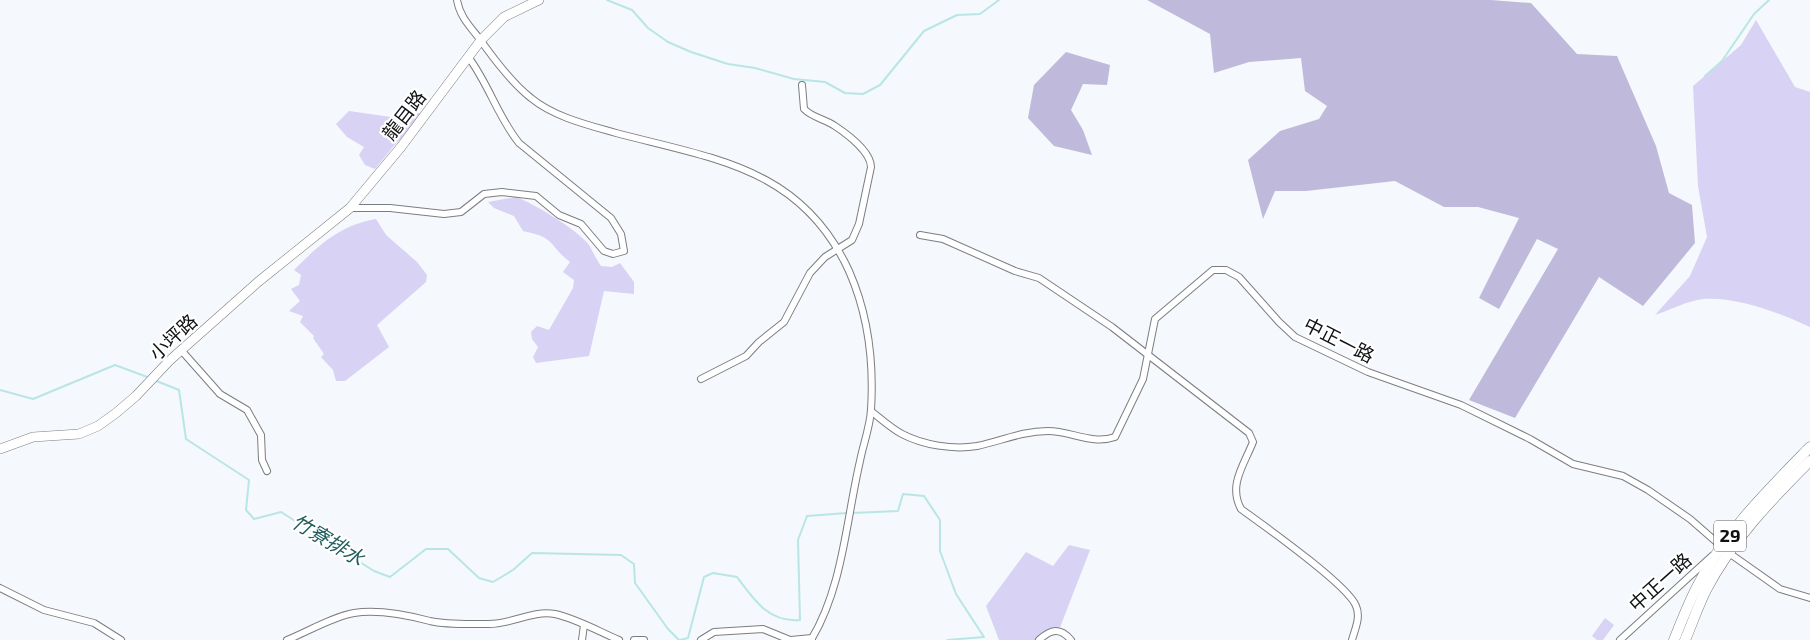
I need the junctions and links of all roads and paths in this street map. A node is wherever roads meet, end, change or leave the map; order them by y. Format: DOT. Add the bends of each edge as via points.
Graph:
graph roads {
  1 [pos="457,0"];
  2 [pos="539,0"];
  3 [pos="481,40"];
  4 [pos="469,58"];
  5 [pos="802,85"];
  6 [pos="350,208"];
  7 [pos="920,236"];
  8 [pos="838,249"];
  9 [pos="181,350"];
  10 [pos="1147,354"];
  11 [pos="701,379"];
  12 [pos="871,411"];
  13 [pos="1810,447"];
  14 [pos="0,449"];
  15 [pos="1810,462"];
  16 [pos="266,471"];
  17 [pos="1726,550"];
  18 [pos="0,588"];
  19 [pos="1810,598"];
  20 [pos="584,625"];
  21 [pos="812,639"];
  22 [pos="121,640"];
  23 [pos="287,640"];
  24 [pos="582,640"];
  25 [pos="618,640"];
  26 [pos="634,640"];
  27 [pos="644,640"];
  28 [pos="701,640"];
  29 [pos="791,640"];
  30 [pos="1039,640"];
  31 [pos="1071,640"];
  32 [pos="1352,640"];
  33 [pos="1620,640"];
  34 [pos="1674,640"];
  35 [pos="1685,640"];
  1 -- 3 [label="street" via="466,23"];
  2 -- 3 [label="street, 龍目路" via="504,17"];
  3 -- 4 [label="street, 龍目路"];
  3 -- 8 [label="street" via="531,98 557,114 754,172 811,213"];
  4 -- 6 [label="street, 龍目路"];
  4 -- 6 [label="street" via="482,75 507,128 519,143 611,218 621,234 624,251 613,254 604,251 581,224 559,215 536,196 502,192 484,194 461,212 444,214 390,208"];
  5 -- 8 [label="street" via="804,109 809,115 835,126 868,154 871,162 859,224 852,240"];
  6 -- 9 [label="street, 小坪路" via="258,282"];
  7 -- 10 [label="street" via="943,239 1015,271 1039,278"];
  8 -- 11 [label="street" via="810,273 784,322 746,356"];
  8 -- 12 [label="street" via="857,290 868,334"];
  9 -- 14 [label="street, 小坪路" via="136,396 98,426 79,434 33,437"];
  9 -- 16 [label="street" via="220,394 247,410 261,434"];
  10 -- 12 [label="street, 中正一路" via="1135,399 1116,437 1104,441 1056,431 1028,431 961,448 922,442 901,434"];
  10 -- 17 [label="street, 中正一路" via="1155,319 1213,270 1226,270 1239,277 1295,337 1368,372 1461,406 1573,464 1623,476 1690,519"];
  10 -- 32 [label="street" via="1241,425 1253,438 1235,485 1236,501 1240,509 1286,542 1354,602 1358,616"];
  12 -- 21 [label="street" via="837,574 824,616"];
  13 -- 17 [label="main road, 29" via="1744,517"];
  15 -- 17 [label="main road, 29"];
  17 -- 19 [label="street" via="1780,589"];
  17 -- 33 [label="street, 中正一路"];
  17 -- 34 [label="main road, 29" via="1698,586"];
  17 -- 35 [label="main road, 29"];
  18 -- 22 [label="street" via="44,610 94,623"];
  20 -- 23 [label="street" via="554,614 538,613 505,624 488,624 363,612 351,613"];
  20 -- 24 [label="street"];
  20 -- 25 [label="street"];
  21 -- 29 [label="street"];
  26 -- 27 [label="street"];
  28 -- 29 [label="street" via="714,632 763,629"];
  30 -- 31 [label="street" via="1054,630 1063,632"];
}
